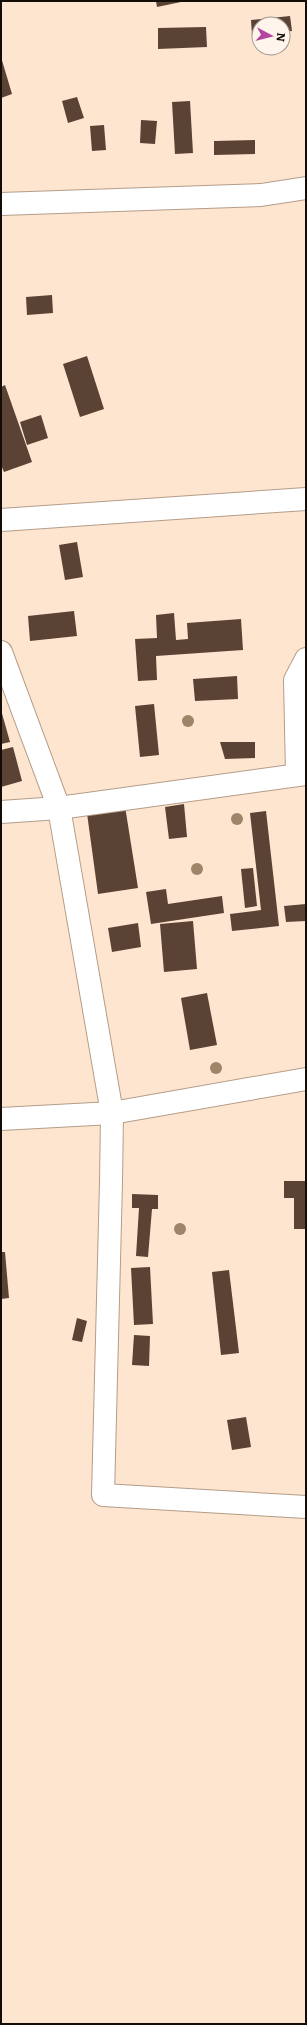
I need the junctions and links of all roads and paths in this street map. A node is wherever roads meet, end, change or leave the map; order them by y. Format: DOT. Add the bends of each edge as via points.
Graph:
graph roads {
  1 [pos="306,188"];
  2 [pos="1,204"];
  3 [pos="306,499"];
  4 [pos="1,520"];
  5 [pos="1,652"];
  6 [pos="306,659"];
  7 [pos="302,774"];
  8 [pos="59,808"];
  9 [pos="1,812"];
  10 [pos="306,1079"];
  11 [pos="112,1112"];
  12 [pos="1,1119"];
  13 [pos="306,1507"];
  1 -- 2 [label="street" via="261,195"];
  3 -- 4 [label="street"];
  5 -- 8 [label="street"];
  6 -- 7 [label="street" via="295,680"];
  7 -- 8 [label="street"];
  8 -- 9 [label="street"];
  8 -- 11 [label="street"];
  10 -- 11 [label="street"];
  11 -- 12 [label="street"];
  11 -- 13 [label="street" via="103,1495"];
}
